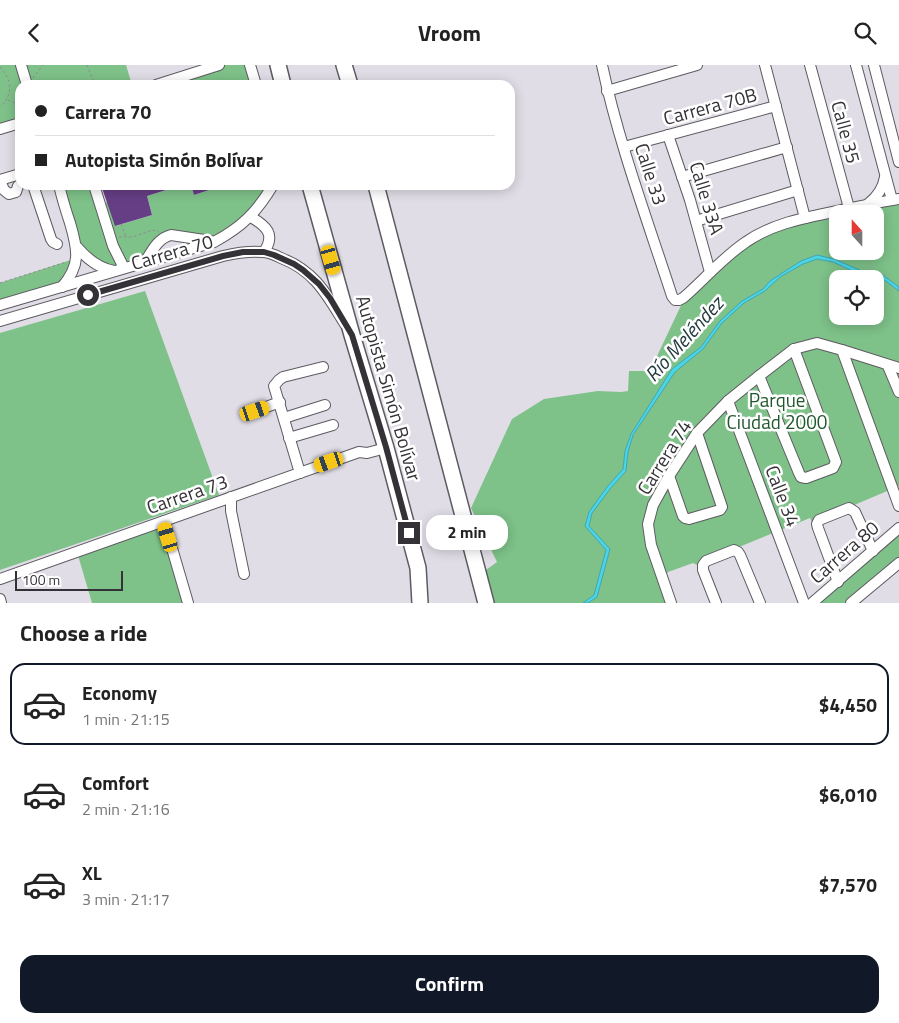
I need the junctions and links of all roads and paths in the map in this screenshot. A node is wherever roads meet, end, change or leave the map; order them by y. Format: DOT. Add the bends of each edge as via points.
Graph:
graph roads {
  1 [pos="21,65"];
  2 [pos="43,65"];
  3 [pos="87,65"];
  4 [pos="250,65"];
  5 [pos="278,65"];
  6 [pos="344,65"];
  7 [pos="602,65"];
  8 [pos="697,65"];
  9 [pos="765,65"];
  10 [pos="810,65"];
  11 [pos="856,65"];
  12 [pos="874,65"];
  13 [pos="214,66"];
  14 [pos="0,67"];
  15 [pos="28,80"];
  16 [pos="32,80"];
  17 [pos="93,80"];
  18 [pos="171,80"];
  19 [pos="254,80"];
  20 [pos="282,80"];
  21 [pos="348,80"];
  22 [pos="607,91"];
  23 [pos="7,99"];
  24 [pos="15,103"];
  25 [pos="776,106"];
  26 [pos="0,107"];
  27 [pos="15,124"];
  28 [pos="0,129"];
  29 [pos="668,135"];
  30 [pos="624,147"];
  31 [pos="787,147"];
  32 [pos="899,162"];
  33 [pos="885,173"];
  34 [pos="15,176"];
  35 [pos="682,177"];
  36 [pos="0,180"];
  37 [pos="17,190"];
  38 [pos="35,190"];
  39 [pos="60,190"];
  40 [pos="96,190"];
  41 [pos="270,190"];
  42 [pos="311,190"];
  43 [pos="377,190"];
  44 [pos="798,190"];
  45 [pos="896,199"];
  46 [pos="867,204"];
  47 [pos="848,205"];
  48 [pos="862,205"];
  49 [pos="829,212"];
  50 [pos="251,217"];
  51 [pos="805,217"];
  52 [pos="696,221"];
  53 [pos="121,225"];
  54 [pos="110,235"];
  55 [pos="165,236"];
  56 [pos="127,238"];
  57 [pos="214,241"];
  58 [pos="76,242"];
  59 [pos="264,252"];
  60 [pos="77,258"];
  61 [pos="145,262"];
  62 [pos="119,270"];
  63 [pos="710,272"];
  64 [pos="0,283"];
  65 [pos="62,287"];
  66 [pos="0,305"];
  67 [pos="0,321"];
  68 [pos="352,335"];
  69 [pos="794,349"];
  70 [pos="842,349"];
  71 [pos="323,367"];
  72 [pos="894,367"];
  73 [pos="759,375"];
  74 [pos="899,392"];
  75 [pos="728,401"];
  76 [pos="280,402"];
  77 [pos="325,405"];
  78 [pos="255,411"];
  79 [pos="284,418"];
  80 [pos="332,425"];
  81 [pos="697,433"];
  82 [pos="289,438"];
  83 [pos="386,447"];
  84 [pos="300,473"];
  85 [pos="669,476"];
  86 [pos="230,497"];
  87 [pos="899,506"];
  88 [pos="164,521"];
  89 [pos="899,528"];
  90 [pos="872,551"];
  91 [pos="899,563"];
  92 [pos="244,573"];
  93 [pos="479,575"];
  94 [pos="0,579"];
  95 [pos="838,582"];
  96 [pos="188,603"];
  97 [pos="422,603"];
  98 [pos="478,603"];
  99 [pos="486,603"];
  100 [pos="671,603"];
  101 [pos="716,603"];
  102 [pos="760,603"];
  103 [pos="804,603"];
  104 [pos="812,603"];
  105 [pos="851,603"];
  1 -- 15 [label="street"];
  2 -- 16 [label="path"];
  3 -- 17 [label="path"];
  4 -- 19 [label="street"];
  5 -- 20 [label="highway"];
  6 -- 21 [label="highway"];
  7 -- 22 [label="street, Calle 33"];
  8 -- 22 [label="street"];
  9 -- 25 [label="street"];
  10 -- 47 [label="street, Calle 35"];
  11 -- 33 [label="street"];
  12 -- 32 [label="street"];
  13 -- 18 [label="street"];
  14 -- 23 [label="path" via="9,81"];
  22 -- 30 [label="street, Calle 33"];
  23 -- 24 [label="path"];
  23 -- 26 [label="path"];
  25 -- 29 [label="street, Carrera 70B"];
  25 -- 31 [label="street"];
  27 -- 28 [label="street"];
  29 -- 30 [label="street, Carrera 70B"];
  29 -- 35 [label="street, Calle 33A"];
  30 -- 63 [label="street, Calle 33" via="673,298 685,297"];
  31 -- 35 [label="street"];
  31 -- 44 [label="street"];
  33 -- 45 [label="street"];
  33 -- 46 [label="street" via="880,191"];
  34 -- 36 [label="street"];
  35 -- 52 [label="street, Calle 33A"];
  36 -- 37 [label="street" via="9,194"];
  38 -- 58 [label="street" via="53,242"];
  39 -- 58 [label="street"];
  40 -- 54 [label="street"];
  41 -- 50 [label="street, Carrera 70"];
  42 -- 68 [label="highway, Autopista Simón Bolívar"];
  43 -- 93 [label="highway, Autopista Simón Bolívar"];
  44 -- 51 [label="street"];
  44 -- 52 [label="street"];
  45 -- 46 [label="street"];
  46 -- 48 [label="street"];
  49 -- 51 [label="street"];
  50 -- 57 [label="street, Carrera 70" via="228,235"];
  50 -- 59 [label="street" via="263,224 269,234 268,247"];
  51 -- 63 [label="street" via="754,237"];
  52 -- 63 [label="street, Calle 33A"];
  53 -- 56 [label="path"];
  54 -- 56 [label="path"];
  54 -- 62 [label="street"];
  55 -- 56 [label="path" via="153,230"];
  55 -- 57 [label="street"];
  55 -- 61 [label="street"];
  57 -- 61 [label="street, Carrera 70"];
  58 -- 60 [label="street"];
  58 -- 62 [label="street" via="90,260 106,269"];
  59 -- 67 [label="street, Carrera 70" via="223,256"];
  59 -- 68 [label="street, Carrera 70" via="294,264 312,277 330,298"];
  60 -- 64 [label="path"];
  60 -- 65 [label="street"];
  61 -- 62 [label="street, Carrera 70"];
  62 -- 65 [label="street, Carrera 70"];
  65 -- 66 [label="street, Carrera 70"];
  68 -- 83 [label="highway, Autopista Simón Bolívar"];
  69 -- 70 [label="street, Carrera 74" via="817,343"];
  69 -- 73 [label="street, Carrera 74"];
  69 -- 73 [label="street" via="836,462 833,468 801,477"];
  70 -- 72 [label="street, Carrera 74"];
  70 -- 87 [label="street"];
  71 -- 76 [label="street" via="279,380 274,386"];
  72 -- 74 [label="street"];
  73 -- 75 [label="street, Carrera 74"];
  75 -- 81 [label="street, Carrera 74"];
  75 -- 103 [label="street, Calle 34"];
  76 -- 78 [label="street"];
  76 -- 79 [label="street"];
  77 -- 79 [label="street"];
  79 -- 82 [label="street"];
  80 -- 82 [label="street"];
  81 -- 85 [label="street, Carrera 74"];
  81 -- 85 [label="street" via="722,507 686,519"];
  82 -- 84 [label="street"];
  83 -- 84 [label="street, Carrera 73" via="359,452"];
  83 -- 97 [label="highway, Autopista Simón Bolívar" via="418,568"];
  84 -- 86 [label="street, Carrera 73"];
  85 -- 100 [label="street, Carrera 74" via="648,524 651,545"];
  86 -- 88 [label="street, Carrera 73"];
  86 -- 92 [label="street"];
  88 -- 94 [label="street, Carrera 73"];
  88 -- 96 [label="street"];
  89 -- 90 [label="street, Carrera 80"];
  90 -- 95 [label="street, Carrera 80"];
  90 -- 95 [label="street" via="852,509 819,520 817,524"];
  91 -- 105 [label="street"];
  93 -- 98 [label="highway"];
  93 -- 99 [label="highway, Autopista Simón Bolívar"];
  95 -- 104 [label="street, Carrera 80"];
  101 -- 102 [label="street" via="703,565 734,550 740,555"];
}
